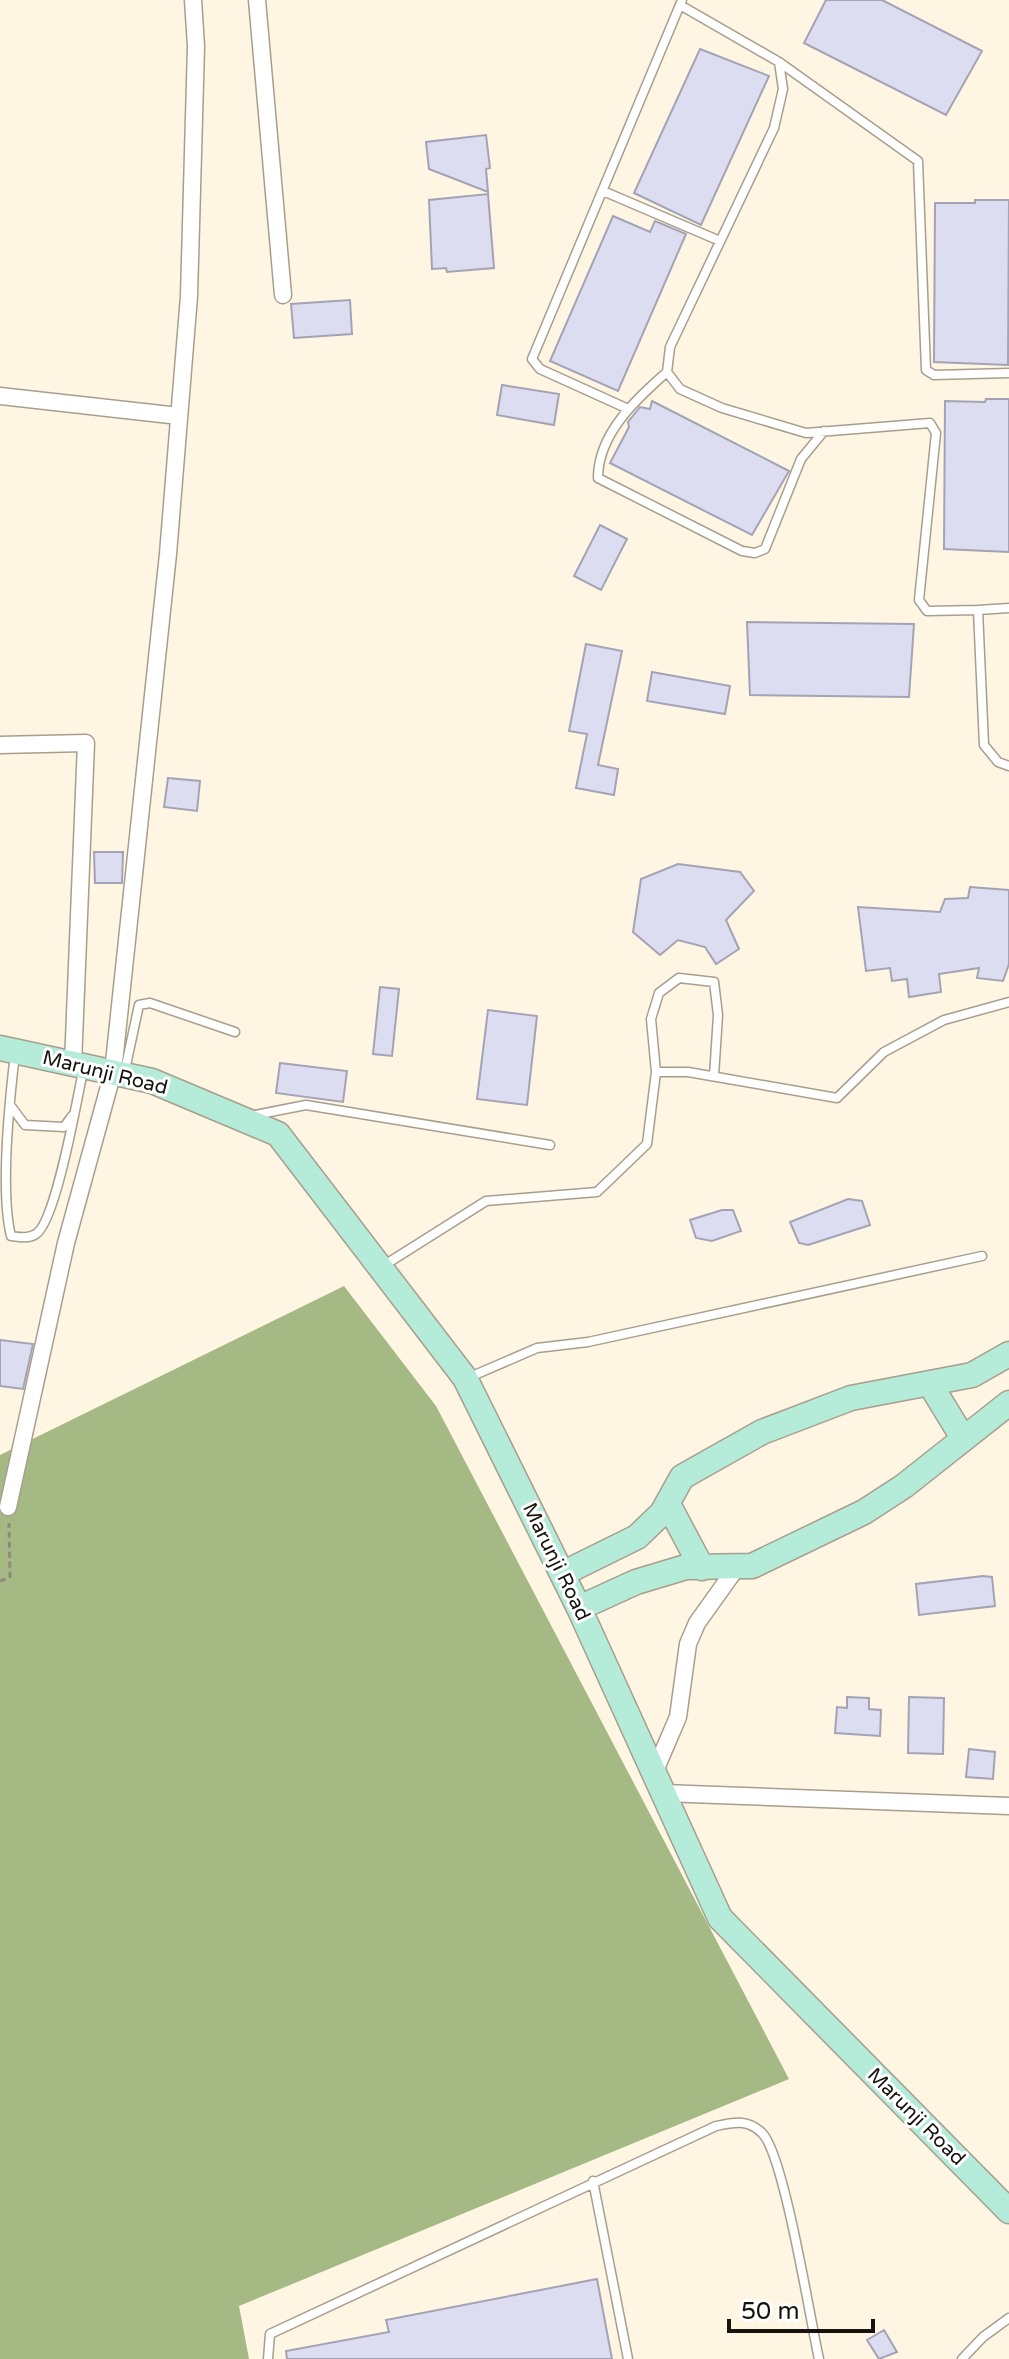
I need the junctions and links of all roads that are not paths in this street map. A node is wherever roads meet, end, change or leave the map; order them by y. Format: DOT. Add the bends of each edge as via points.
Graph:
graph roads {
  1 [pos="193,0"];
  2 [pos="257,0"];
  3 [pos="681,3"];
  4 [pos="779,62"];
  5 [pos="603,191"];
  6 [pos="720,241"];
  7 [pos="283,295"];
  8 [pos="667,372"];
  9 [pos="1009,373"];
  10 [pos="0,396"];
  11 [pos="626,408"];
  12 [pos="179,416"];
  13 [pos="824,431"];
  14 [pos="1009,608"];
  15 [pos="978,610"];
  16 [pos="0,745"];
  17 [pos="1009,766"];
  18 [pos="1009,1002"];
  19 [pos="235,1032"];
  20 [pos="8,1050"];
  21 [pos="78,1065"];
  22 [pos="656,1072"];
  23 [pos="119,1074"];
  24 [pos="714,1076"];
  25 [pos="9,1103"];
  26 [pos="75,1112"];
  27 [pos="241,1119"];
  28 [pos="550,1145"];
  29 [pos="982,1256"];
  30 [pos="382,1267"];
  31 [pos="1009,1354"];
  32 [pos="465,1378"];
  33 [pos="930,1384"];
  34 [pos="1009,1403"];
  35 [pos="963,1438"];
  36 [pos="668,1504"];
  37 [pos="8,1507"];
  38 [pos="737,1567"];
  39 [pos="702,1568"];
  40 [pos="562,1574"];
  41 [pos="579,1608"];
  42 [pos="658,1783"];
  43 [pos="1009,1806"];
  44 [pos="593,2181"];
  45 [pos="1009,2211"];
  46 [pos="1009,2318"];
  47 [pos="268,2359"];
  48 [pos="628,2359"];
  49 [pos="819,2359"];
  50 [pos="962,2359"];
  1 -- 12 [label="street" via="189,296"];
  2 -- 7 [label="street"];
  3 -- 4 [label="lane"];
  3 -- 5 [label="lane"];
  4 -- 6 [label="lane" via="783,89 774,128"];
  4 -- 9 [label="lane" via="918,161 926,370 934,375"];
  5 -- 6 [label="lane"];
  5 -- 11 [label="lane" via="532,359 540,369"];
  6 -- 8 [label="lane" via="670,347"];
  8 -- 11 [label="lane"];
  8 -- 13 [label="lane" via="680,389 722,408 806,433"];
  10 -- 12 [label="street"];
  11 -- 13 [label="lane" via="598,465 598,478 755,553 765,549 801,459"];
  12 -- 23 [label="street"];
  13 -- 15 [label="lane" via="930,423 936,433 919,600 927,611"];
  14 -- 15 [label="lane"];
  15 -- 17 [label="lane" via="984,745 998,762"];
  16 -- 21 [label="street" via="86,743"];
  18 -- 24 [label="lane" via="944,1020 884,1052 837,1098"];
  19 -- 23 [label="lane" via="150,1003 139,1005"];
  20 -- 21 [label="street, Marunji Road"];
  20 -- 25 [label="lane"];
  21 -- 23 [label="street, Marunji Road"];
  21 -- 26 [label="lane"];
  22 -- 24 [label="lane"];
  22 -- 24 [label="lane" via="651,1019 659,993 679,978 714,982"];
  22 -- 30 [label="lane" via="647,1144 597,1192 486,1201"];
  23 -- 27 [label="street, Marunji Road" via="152,1081"];
  23 -- 37 [label="street" via="66,1243"];
  25 -- 26 [label="lane" via="25,1125 43,1128 64,1127"];
  25 -- 26 [label="lane" via="2,1218 11,1236 25,1238 37,1234 46,1220"];
  27 -- 28 [label="lane" via="306,1105"];
  27 -- 30 [label="street, Marunji Road" via="278,1134"];
  29 -- 32 [label="lane" via="588,1342 537,1348"];
  30 -- 32 [label="street, Marunji Road"];
  31 -- 33 [label="street" via="972,1375"];
  32 -- 40 [label="street, Marunji Road"];
  33 -- 35 [label="street"];
  33 -- 36 [label="street" via="851,1398 762,1432 682,1477"];
  34 -- 35 [label="street"];
  35 -- 38 [label="street" via="864,1512 752,1566"];
  36 -- 39 [label="street"];
  36 -- 40 [label="street" via="637,1537"];
  38 -- 39 [label="street"];
  38 -- 42 [label="street" via="688,1644 678,1717"];
  39 -- 41 [label="street" via="686,1567 636,1582"];
  40 -- 41 [label="street, Marunji Road"];
  41 -- 42 [label="street, Marunji Road"];
  42 -- 43 [label="street"];
  42 -- 45 [label="street, Marunji Road" via="720,1918"];
  44 -- 47 [label="lane" via="270,2334"];
  44 -- 48 [label="lane"];
  44 -- 49 [label="lane" via="716,2126 750,2124 775,2150"];
  46 -- 50 [label="lane"];
}
